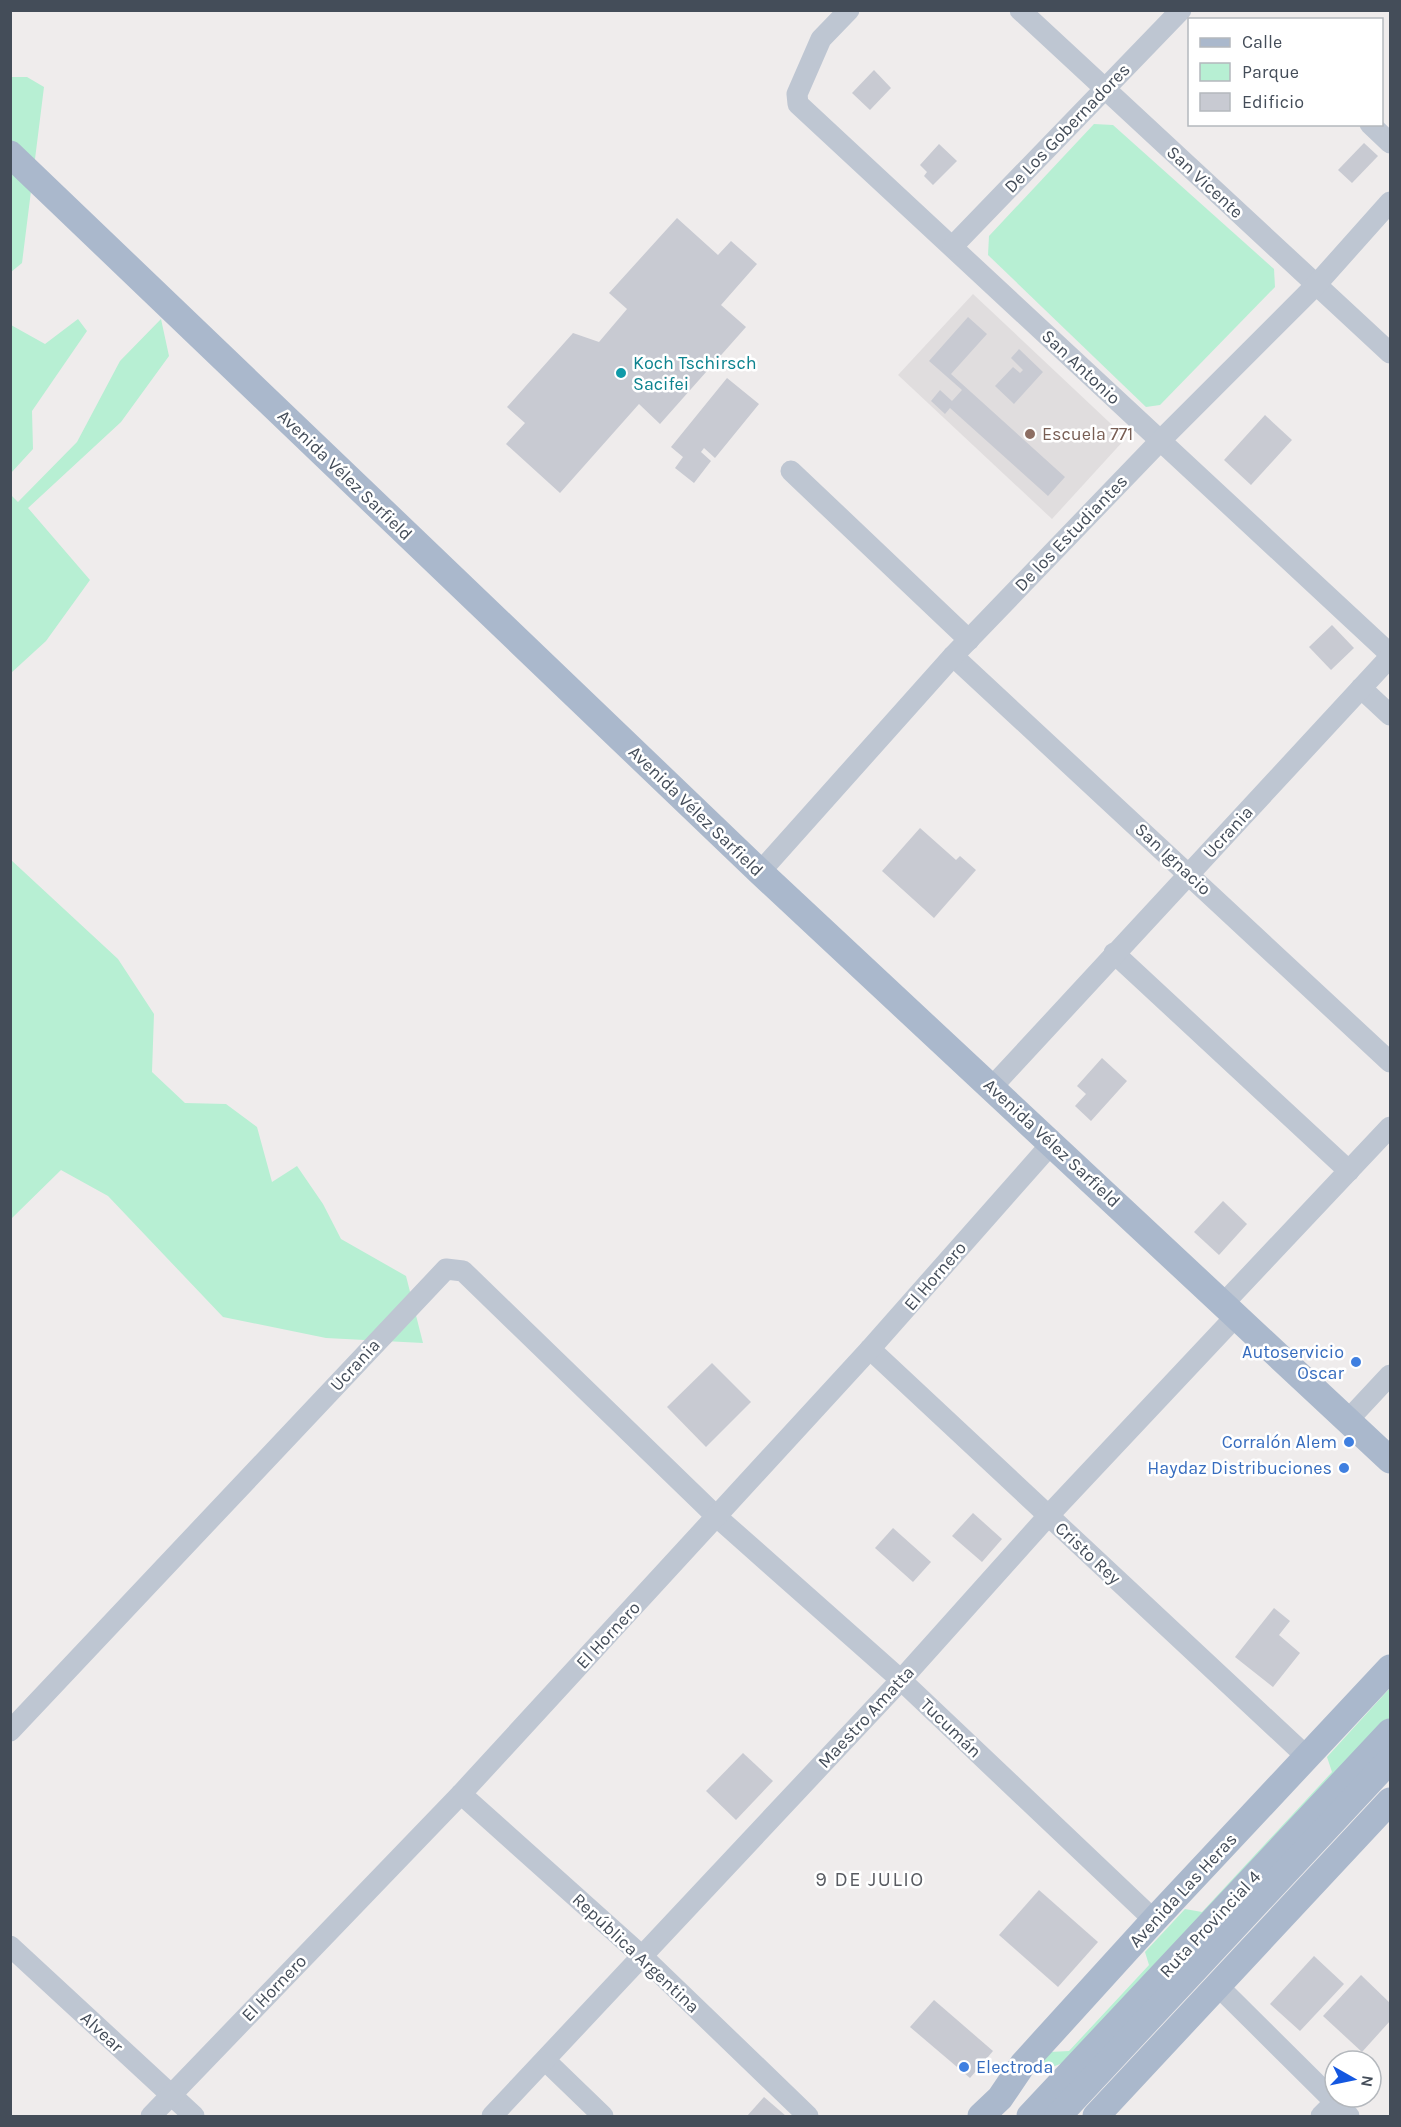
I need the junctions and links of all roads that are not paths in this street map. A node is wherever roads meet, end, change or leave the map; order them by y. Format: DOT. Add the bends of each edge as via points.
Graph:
graph roads {
  1 [pos="849,10"];
  2 [pos="1020,10"];
  3 [pos="1181,10"];
  4 [pos="1104,89"];
  5 [pos="1372,126"];
  6 [pos="1390,143"];
  7 [pos="10,154"];
  8 [pos="1390,202"];
  9 [pos="953,246"];
  10 [pos="1316,285"];
  11 [pos="1390,353"];
  12 [pos="1160,441"];
  13 [pos="791,471"];
  14 [pos="969,640"];
  15 [pos="1390,655"];
  16 [pos="953,656"];
  17 [pos="1361,687"];
  18 [pos="1390,715"];
  19 [pos="760,872"];
  20 [pos="1190,874"];
  21 [pos="1114,953"];
  22 [pos="1390,1062"];
  23 [pos="992,1087"];
  24 [pos="1390,1127"];
  25 [pos="1052,1143"];
  26 [pos="1349,1171"];
  27 [pos="1230,1309"];
  28 [pos="870,1349"];
  29 [pos="1390,1375"];
  30 [pos="1348,1420"];
  31 [pos="1390,1460"];
  32 [pos="1048,1516"];
  33 [pos="717,1517"];
  34 [pos="1390,1668"];
  35 [pos="901,1680"];
  36 [pos="10,1731"];
  37 [pos="1390,1732"];
  38 [pos="1307,1756"];
  39 [pos="1385,1771"];
  40 [pos="461,1794"];
  41 [pos="1390,1801"];
  42 [pos="1154,1920"];
  43 [pos="10,1946"];
  44 [pos="643,1957"];
  45 [pos="1218,1986"];
  46 [pos="546,2061"];
  47 [pos="1079,2064"];
  48 [pos="170,2096"];
  49 [pos="990,2107"];
  50 [pos="1335,2112"];
  51 [pos="151,2116"];
  52 [pos="194,2116"];
  53 [pos="492,2116"];
  54 [pos="603,2116"];
  55 [pos="808,2116"];
  56 [pos="1030,2116"];
  57 [pos="1058,2116"];
  58 [pos="1096,2116"];
  1 -- 9 [label="street, San Antonio" via="821,39 797,94 798,104"];
  2 -- 4 [label="street, San Vicente"];
  3 -- 4 [label="street, De Los Gobernadores"];
  4 -- 9 [label="street, De Los Gobernadores"];
  4 -- 10 [label="street, San Vicente"];
  5 -- 6 [label="street"];
  7 -- 19 [label="main road, Avenida Vélez Sarfield"];
  8 -- 10 [label="street, De los Estudiantes"];
  9 -- 12 [label="street, San Antonio"];
  10 -- 11 [label="street, San Vicente"];
  10 -- 12 [label="street, De los Estudiantes"];
  12 -- 14 [label="street, De los Estudiantes"];
  12 -- 15 [label="street, San Antonio"];
  13 -- 14 [label="street"];
  14 -- 16 [label="street, De los Estudiantes"];
  15 -- 17 [label="street, Ucrania"];
  16 -- 19 [label="street, De los Estudiantes"];
  16 -- 20 [label="street, San Ignacio"];
  17 -- 18 [label="street"];
  17 -- 20 [label="street, Ucrania"];
  19 -- 23 [label="main road, Avenida Vélez Sarfield"];
  20 -- 21 [label="street, Ucrania"];
  20 -- 22 [label="street, San Ignacio"];
  21 -- 23 [label="street, Ucrania"];
  21 -- 26 [label="street"];
  23 -- 25 [label="main road, Avenida Vélez Sarfield"];
  24 -- 26 [label="street"];
  25 -- 27 [label="main road, Avenida Vélez Sarfield"];
  25 -- 28 [label="street, El Hornero"];
  26 -- 27 [label="street"];
  27 -- 30 [label="main road, Avenida Vélez Sarfield"];
  27 -- 32 [label="street, Maestro Amatta"];
  28 -- 32 [label="street, Cristo Rey"];
  28 -- 33 [label="street, El Hornero"];
  29 -- 30 [label="street"];
  30 -- 31 [label="main road, Avenida Vélez Sarfield"];
  32 -- 35 [label="street, Maestro Amatta"];
  32 -- 38 [label="street, Cristo Rey"];
  33 -- 35 [label="street, Tucumán"];
  33 -- 36 [label="street, Ucrania" via="463,1270 446,1269"];
  33 -- 40 [label="street, El Hornero"];
  34 -- 38 [label="main road, Avenida Las Heras"];
  35 -- 42 [label="street, Tucumán"];
  35 -- 44 [label="street, Maestro Amatta"];
  37 -- 47 [label="main road, Ruta Provincial 4"];
  38 -- 42 [label="main road, Avenida Las Heras"];
  39 -- 57 [label="main road, Ruta Provincial 4"];
  40 -- 44 [label="street, República Argentina"];
  40 -- 48 [label="street, El Hornero"];
  41 -- 45 [label="main road"];
  42 -- 49 [label="main road, Avenida Las Heras" via="1023,2064"];
  43 -- 48 [label="street, Alvear"];
  44 -- 46 [label="street, Maestro Amatta"];
  44 -- 55 [label="street, República Argentina"];
  45 -- 50 [label="street"];
  45 -- 58 [label="main road"];
  46 -- 53 [label="street, Maestro Amatta"];
  46 -- 54 [label="street"];
  47 -- 49 [label="main road"];
  47 -- 56 [label="main road, Ruta Provincial 4"];
  48 -- 51 [label="street, El Hornero"];
  48 -- 52 [label="street, Alvear"];
}
